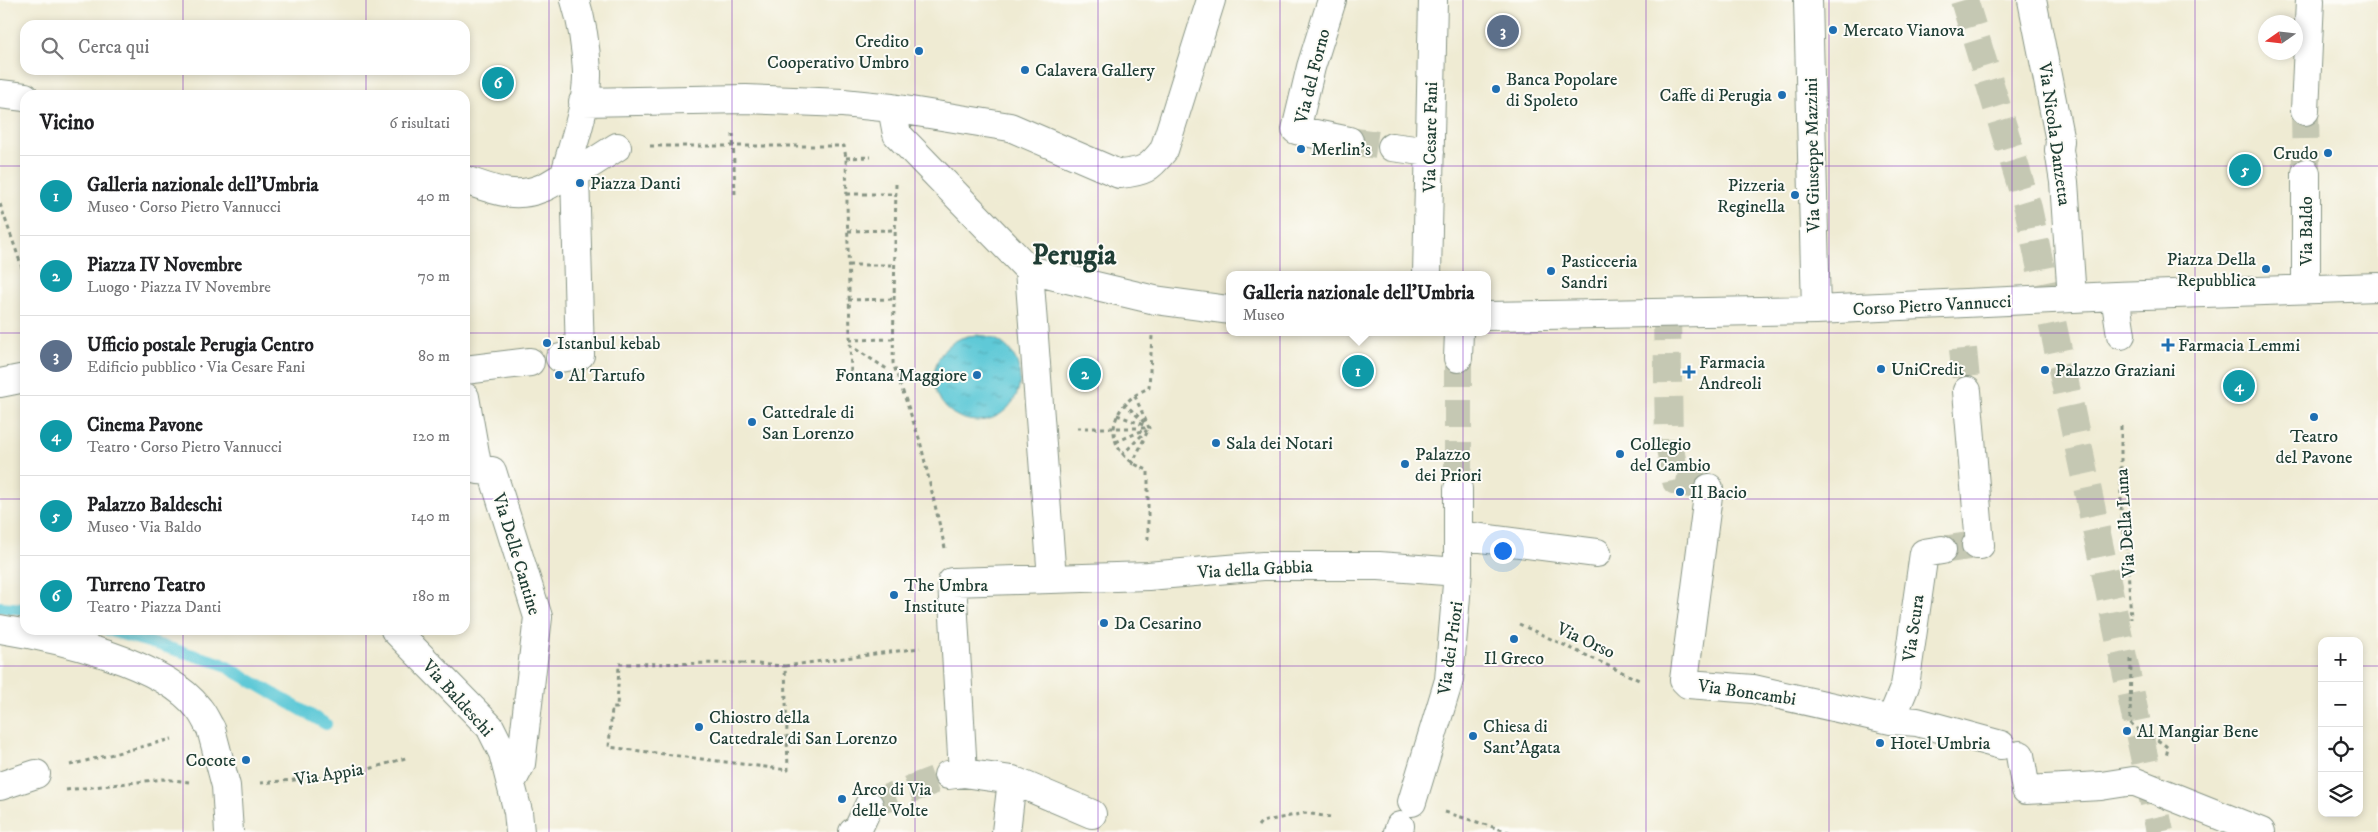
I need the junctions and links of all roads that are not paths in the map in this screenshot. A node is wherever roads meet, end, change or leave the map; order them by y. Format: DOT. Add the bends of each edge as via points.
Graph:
graph roads {
  1 [pos="575,0"];
  2 [pos="1211,0"];
  3 [pos="1332,0"];
  4 [pos="1433,0"];
  5 [pos="1808,0"];
  6 [pos="2032,0"];
  7 [pos="2310,0"];
  8 [pos="0,94"];
  9 [pos="20,96"];
  10 [pos="583,102"];
  11 [pos="2305,111"];
  12 [pos="895,121"];
  13 [pos="1349,141"];
  14 [pos="618,147"];
  15 [pos="1392,147"];
  16 [pos="1430,152"];
  17 [pos="2306,173"];
  18 [pos="570,174"];
  19 [pos="470,182"];
  20 [pos="1029,270"];
  21 [pos="1427,271"];
  22 [pos="2378,287"];
  23 [pos="2306,289"];
  24 [pos="2115,296"];
  25 [pos="2072,298"];
  26 [pos="1226,310"];
  27 [pos="1816,310"];
  28 [pos="1491,316"];
  29 [pos="2121,336"];
  30 [pos="570,357"];
  31 [pos="530,362"];
  32 [pos="470,369"];
  33 [pos="20,379"];
  34 [pos="0,383"];
  35 [pos="1967,391"];
  36 [pos="470,425"];
  37 [pos="1709,488"];
  38 [pos="1458,489"];
  39 [pos="1458,535"];
  40 [pos="1976,545"];
  41 [pos="1942,550"];
  42 [pos="1597,553"];
  43 [pos="1458,572"];
  44 [pos="1052,579"];
  45 [pos="0,629"];
  46 [pos="20,632"];
  47 [pos="36,635"];
  48 [pos="399,635"];
  49 [pos="1891,720"];
  50 [pos="36,774"];
  51 [pos="1012,780"];
  52 [pos="511,783"];
  53 [pos="0,786"];
  54 [pos="869,805"];
  55 [pos="1092,814"];
  56 [pos="1403,820"];
  57 [pos="229,832"];
  58 [pos="520,832"];
  59 [pos="853,832"];
  60 [pos="1006,832"];
  61 [pos="2261,832"];
  1 -- 10 [label="street" via="580,15 587,74"];
  2 -- 12 [label="street" via="1164,150 1151,167 1136,173 1119,174 1010,127"];
  3 -- 13 [label="street, Via del Forno" via="1296,130"];
  4 -- 16 [label="street, Via Cesare Fani"];
  5 -- 27 [label="street, Via Giuseppe Mazzini"];
  6 -- 25 [label="street, Via Nicola Danzetta" via="2060,141"];
  7 -- 11 [label="street"];
  8 -- 9 [label="street"];
  10 -- 12 [label="street" via="803,101"];
  10 -- 18 [label="street"];
  12 -- 20 [label="street"];
  14 -- 18 [label="street"];
  15 -- 16 [label="street"];
  16 -- 21 [label="street, Via Cesare Fani"];
  17 -- 23 [label="street, Via Baldo"];
  18 -- 19 [label="street" via="542,188 511,195"];
  18 -- 30 [label="street"];
  20 -- 26 [label="street" via="1155,300"];
  20 -- 44 [label="street"];
  22 -- 23 [label="street, Corso Pietro Vannucci"];
  23 -- 24 [label="street, Corso Pietro Vannucci"];
  24 -- 25 [label="street, Corso Pietro Vannucci"];
  24 -- 29 [label="street"];
  25 -- 27 [label="street, Corso Pietro Vannucci"];
  27 -- 28 [label="street, Corso Pietro Vannucci"];
  31 -- 32 [label="street"];
  33 -- 34 [label="street"];
  35 -- 40 [label="street" via="1980,545"];
  36 -- 52 [label="street, Via Delle Cantine" via="478,470 492,471 538,617 520,764"];
  37 -- 49 [label="street, Via Boncambi" via="1684,680 1688,684 1762,691"];
  38 -- 39 [label="street, Via dei Priori"];
  39 -- 42 [label="street"];
  39 -- 43 [label="street, Via dei Priori"];
  41 -- 49 [label="street, Via Scura" via="1924,553 1904,686"];
  43 -- 44 [label="street, Via della Gabbia" via="1379,566 1263,566 1148,576"];
  43 -- 56 [label="street, Via dei Priori" via="1449,680"];
  44 -- 51 [label="street, Via della Gabbia" via="952,582 955,774"];
  45 -- 46 [label="street, bridge"];
  47 -- 57 [label="street, bridge" via="145,669 198,708 211,729 226,786"];
  48 -- 52 [label="street, Via Baldeschi" via="503,753"];
  49 -- 61 [label="street, Via Boncambi" via="1917,722 2010,750 2026,790 2133,781"];
  50 -- 53 [label="street"];
  51 -- 55 [label="street"];
  51 -- 60 [label="street"];
  52 -- 58 [label="street, Via Baldeschi"];
  54 -- 59 [label="street" via="858,829"];
}
